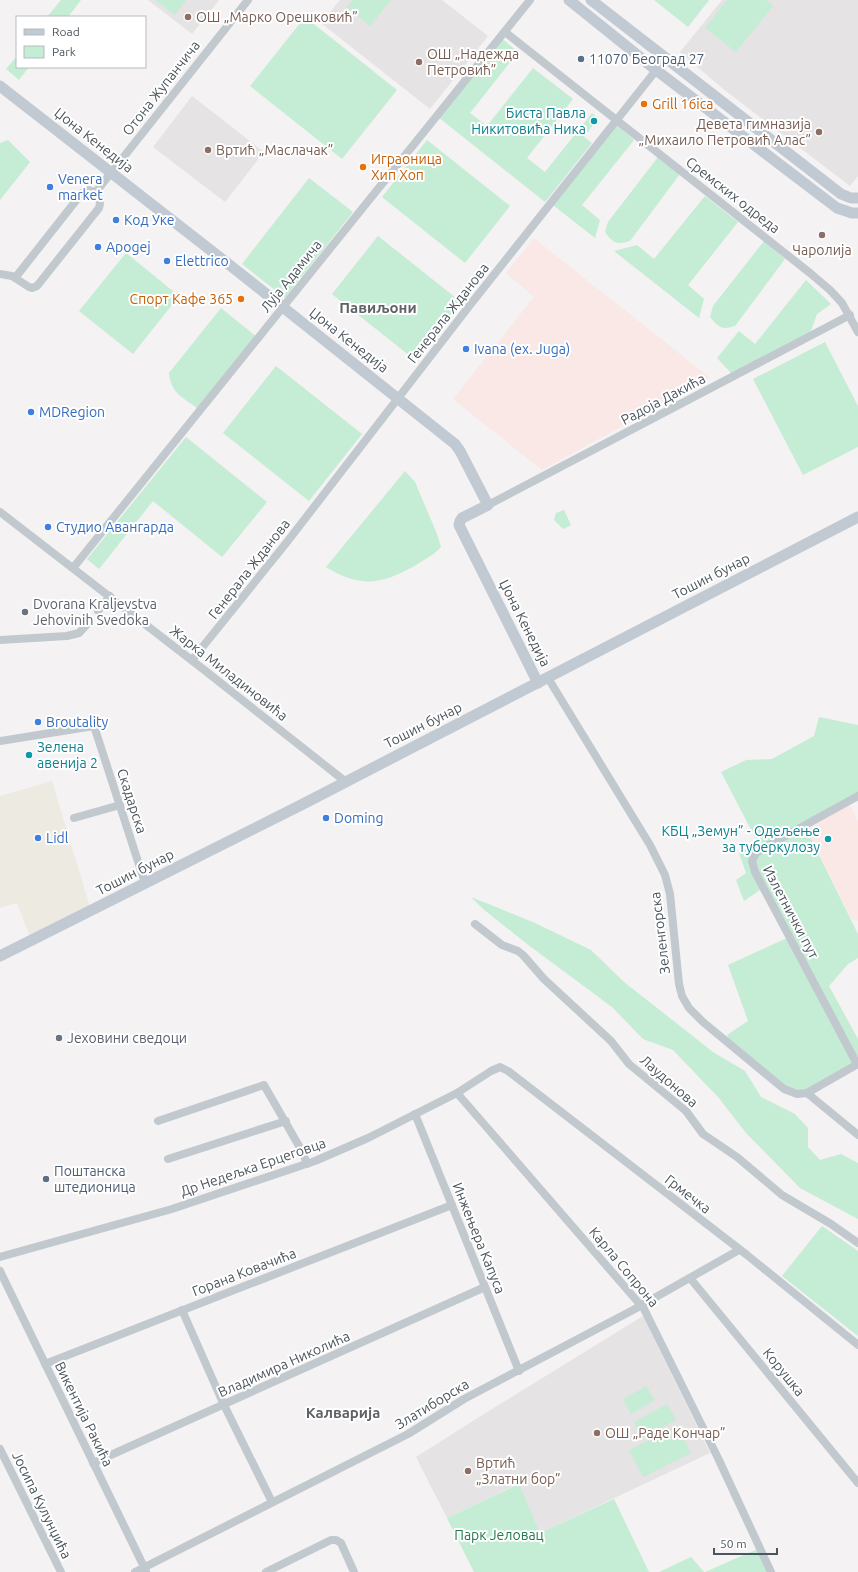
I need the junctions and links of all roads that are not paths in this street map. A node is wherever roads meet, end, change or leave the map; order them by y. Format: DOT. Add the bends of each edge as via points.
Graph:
graph roads {
  1 [pos="248,0"];
  2 [pos="530,0"];
  3 [pos="568,0"];
  4 [pos="591,0"];
  5 [pos="505,32"];
  6 [pos="665,59"];
  7 [pos="656,70"];
  8 [pos="0,86"];
  9 [pos="617,120"];
  10 [pos="111,173"];
  11 [pos="95,193"];
  12 [pos="858,198"];
  13 [pos="858,213"];
  14 [pos="0,274"];
  15 [pos="15,278"];
  16 [pos="283,307"];
  17 [pos="850,315"];
  18 [pos="858,332"];
  19 [pos="398,398"];
  20 [pos="488,505"];
  21 [pos="0,512"];
  22 [pos="858,517"];
  23 [pos="73,568"];
  24 [pos="110,596"];
  25 [pos="98,611"];
  26 [pos="90,621"];
  27 [pos="0,640"];
  28 [pos="192,660"];
  29 [pos="543,680"];
  30 [pos="0,741"];
  31 [pos="346,782"];
  32 [pos="858,796"];
  33 [pos="120,805"];
  34 [pos="74,818"];
  35 [pos="145,883"];
  36 [pos="476,924"];
  37 [pos="0,956"];
  38 [pos="858,1064"];
  39 [pos="500,1068"];
  40 [pos="457,1093"];
  41 [pos="807,1094"];
  42 [pos="415,1114"];
  43 [pos="158,1121"];
  44 [pos="286,1121"];
  45 [pos="858,1134"];
  46 [pos="168,1159"];
  47 [pos="307,1164"];
  48 [pos="452,1205"];
  49 [pos="858,1243"];
  50 [pos="739,1250"];
  51 [pos="0,1257"];
  52 [pos="0,1271"];
  53 [pos="690,1278"];
  54 [pos="485,1287"];
  55 [pos="641,1305"];
  56 [pos="182,1310"];
  57 [pos="858,1345"];
  58 [pos="45,1364"];
  59 [pos="519,1371"];
  60 [pos="224,1405"];
  61 [pos="0,1449"];
  62 [pos="94,1463"];
  63 [pos="858,1483"];
  64 [pos="272,1502"];
  65 [pos="146,1570"];
  66 [pos="61,1572"];
  67 [pos="135,1572"];
  68 [pos="266,1572"];
  69 [pos="354,1572"];
  70 [pos="771,1572"];
  1 -- 10 [label="street, Отона Жупанчича"];
  2 -- 5 [label="street, Луја Адамича"];
  3 -- 7 [label="street"];
  4 -- 6 [label="street"];
  5 -- 9 [label="street, Сремских одреда"];
  5 -- 16 [label="street, Луја Адамича"];
  6 -- 7 [label="street, Генерала Жданова"];
  6 -- 12 [label="street" via="841,194"];
  7 -- 9 [label="street, Генерала Жданова"];
  7 -- 13 [label="street" via="837,208"];
  8 -- 10 [label="street, Џона Кенедија"];
  9 -- 17 [label="street, Сремских одреда" via="810,273 834,294"];
  9 -- 19 [label="street, Генерала Жданова"];
  10 -- 11 [label="street, Отона Жупанчича"];
  10 -- 16 [label="street, Џона Кенедија"];
  11 -- 15 [label="street" via="89,190 82,193"];
  11 -- 15 [label="street" via="100,199 99,208 38,286 29,288"];
  14 -- 15 [label="street"];
  16 -- 19 [label="street, Џона Кенедија"];
  16 -- 23 [label="street, Луја Адамича"];
  17 -- 18 [label="street, Сремских одреда"];
  17 -- 20 [label="street, Радоја Дакића"];
  19 -- 20 [label="street, Џона Кенедија" via="459,448"];
  19 -- 28 [label="street, Генерала Жданова"];
  20 -- 29 [label="street, Џона Кенедија" via="462,518 459,525"];
  21 -- 23 [label="street, Жарка Миладиновића"];
  22 -- 29 [label="street, Тошин бунар"];
  23 -- 24 [label="street, Жарка Миладиновића"];
  24 -- 25 [label="street"];
  24 -- 28 [label="street, Жарка Миладиновића"];
  26 -- 27 [label="street" via="80,633 67,636"];
  28 -- 31 [label="street, Жарка Миладиновића"];
  29 -- 31 [label="street, Тошин бунар"];
  29 -- 41 [label="street, Зеленгорска" via="650,844 665,875 670,894 679,984 689,1008 784,1089 797,1094"];
  30 -- 33 [label="street, Скадарска" via="94,726"];
  31 -- 35 [label="street, Тошин бунар"];
  32 -- 38 [label="street, Излетнички пут" via="769,845 756,853 752,861 754,872"];
  33 -- 34 [label="street"];
  33 -- 35 [label="street, Скадарска"];
  35 -- 37 [label="street, Тошин бунар"];
  36 -- 49 [label="street, Лаудонова" via="502,946 523,955 544,979 611,1041 629,1064 686,1111 703,1134 737,1157 782,1195"];
  38 -- 41 [label="street"];
  39 -- 40 [label="street, Др Недељка Ерцеговца"];
  39 -- 50 [label="street, Грмечка" via="508,1071"];
  40 -- 42 [label="street, Др Недељка Ерцеговца"];
  40 -- 55 [label="street, Карла Сопрона"];
  41 -- 45 [label="street"];
  42 -- 47 [label="street, Др Недељка Ерцеговца" via="368,1138"];
  42 -- 48 [label="street, Инжењера Капуса"];
  43 -- 44 [label="street" via="264,1084"];
  44 -- 46 [label="street"];
  44 -- 47 [label="street"];
  47 -- 51 [label="street, Др Недељка Ерцеговца" via="172,1209"];
  48 -- 54 [label="street, Инжењера Капуса"];
  48 -- 56 [label="street, Горана Ковачића"];
  50 -- 53 [label="street, Златиборска"];
  50 -- 57 [label="street, Грмечка"];
  52 -- 58 [label="street, Викентија Ракића"];
  53 -- 55 [label="street, Златиборска"];
  53 -- 63 [label="street, Корушка"];
  54 -- 59 [label="street, Инжењера Капуса"];
  54 -- 60 [label="street, Владимира Николића"];
  55 -- 59 [label="street, Златиборска"];
  55 -- 70 [label="street, Карла Сопрона" via="718,1458"];
  56 -- 58 [label="street, Горана Ковачића"];
  56 -- 60 [label="street"];
  58 -- 62 [label="street, Викентија Ракића"];
  59 -- 64 [label="street, Златиборска" via="464,1399 402,1437"];
  60 -- 62 [label="street, Владимира Николића"];
  60 -- 64 [label="street"];
  61 -- 66 [label="street, Јосипа Кулунџића"];
  62 -- 65 [label="street, Викентија Ракића"];
  64 -- 65 [label="street, Златиборска"];
  65 -- 67 [label="street, Златиборска"];
  68 -- 69 [label="street" via="332,1540 341,1543"];
}
